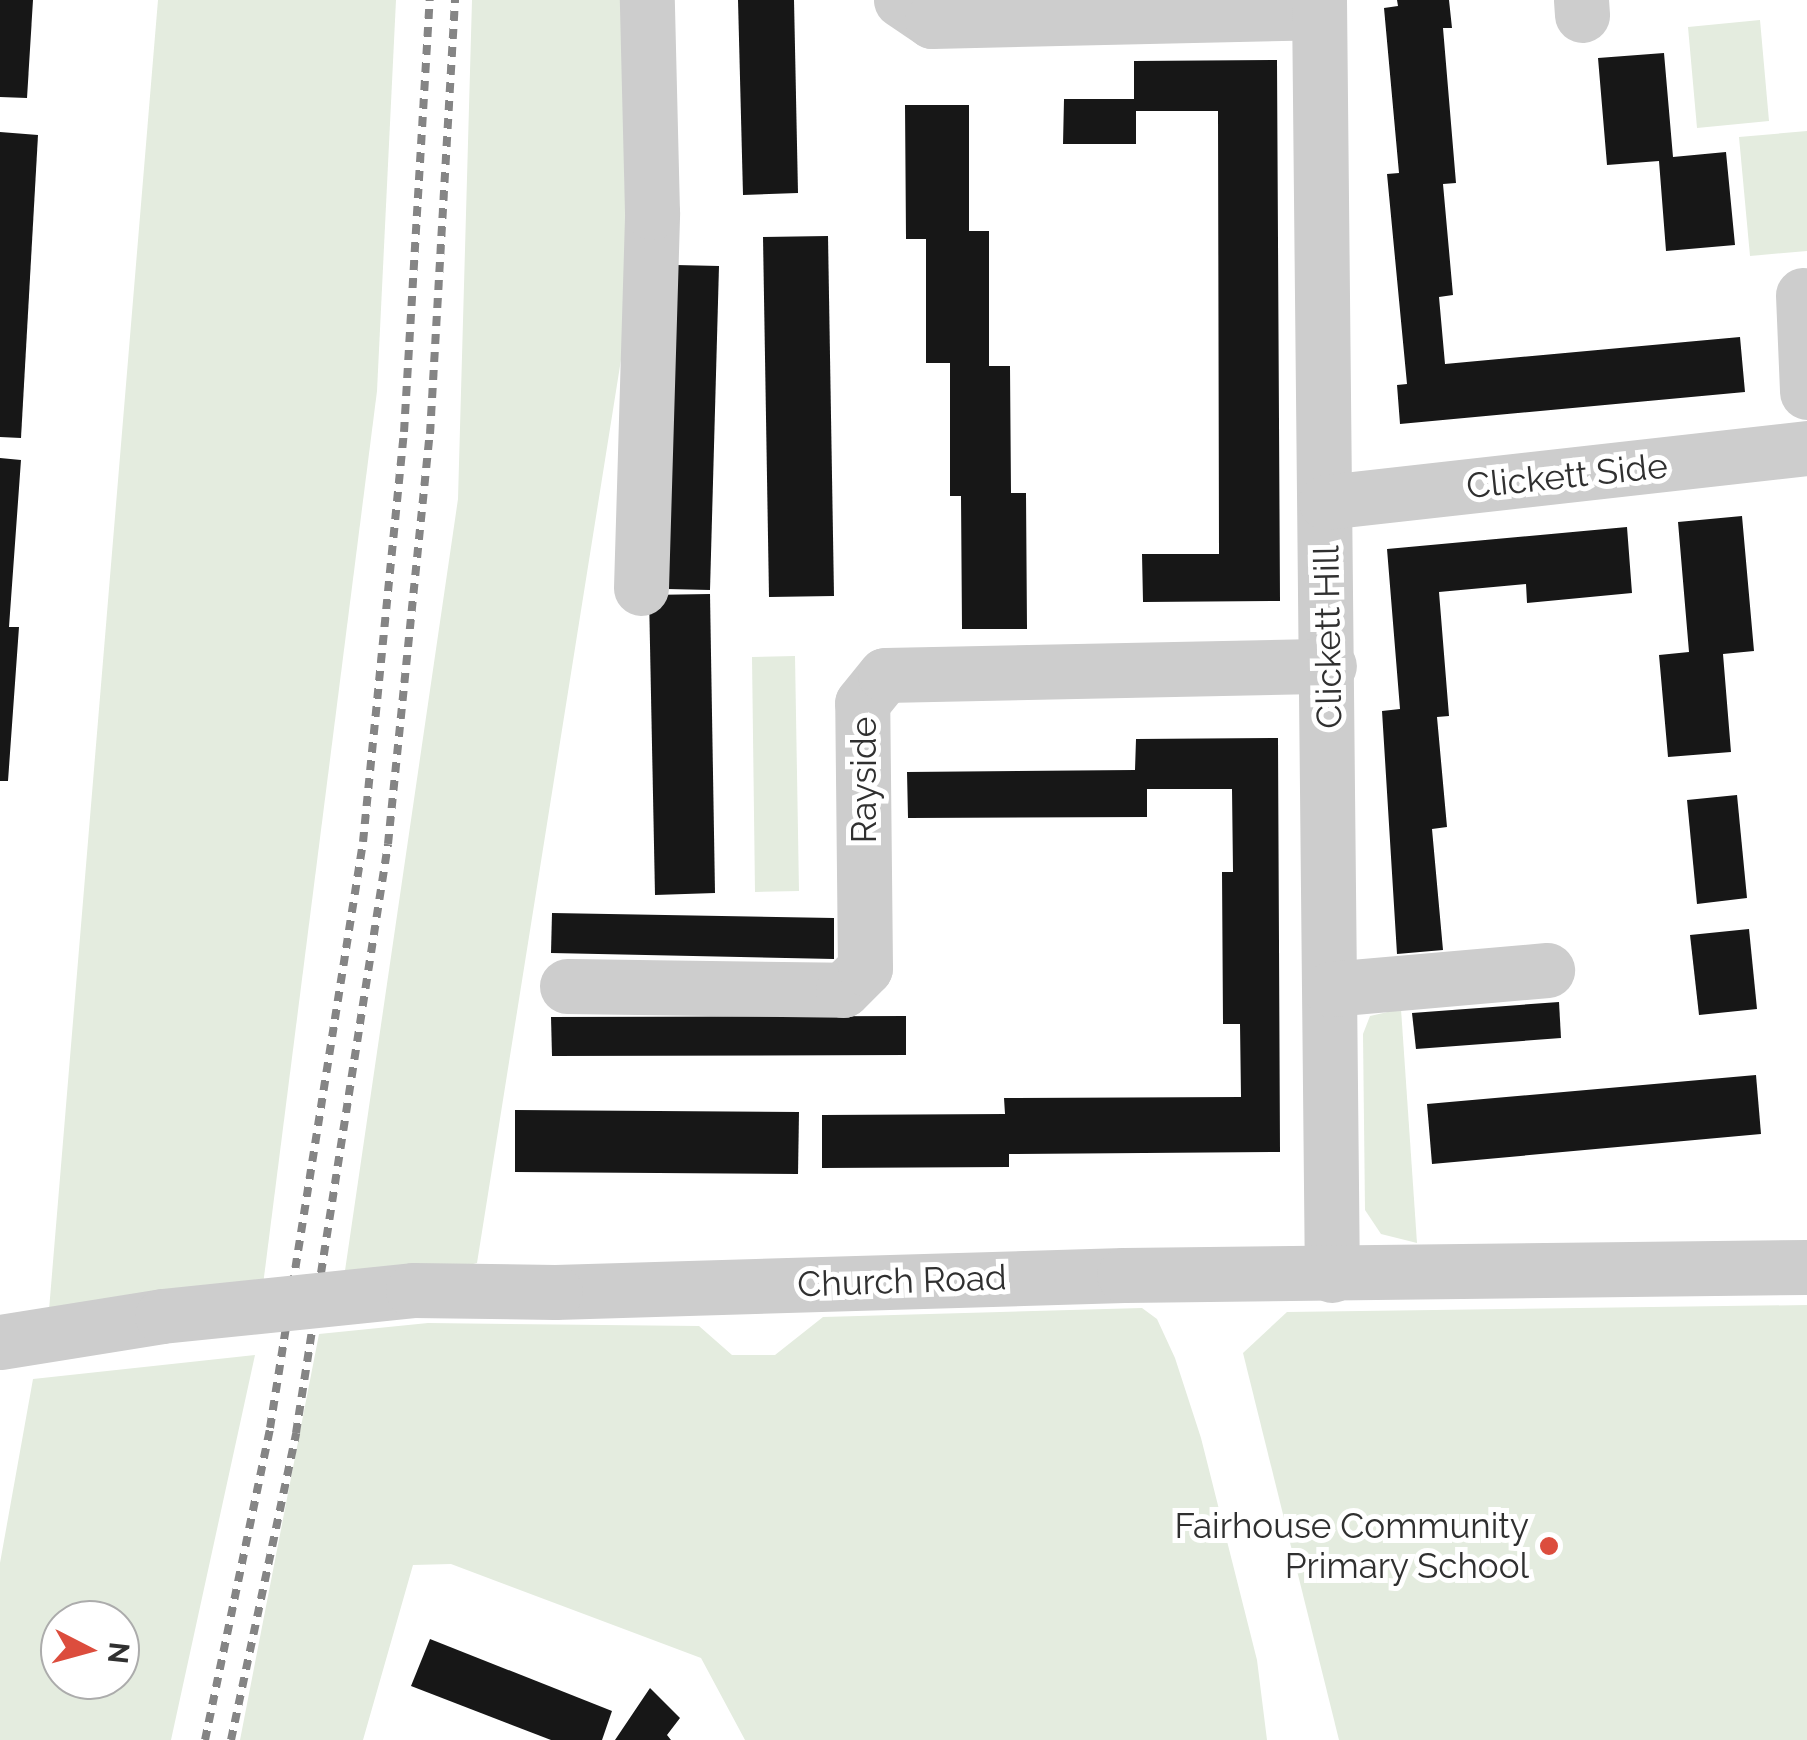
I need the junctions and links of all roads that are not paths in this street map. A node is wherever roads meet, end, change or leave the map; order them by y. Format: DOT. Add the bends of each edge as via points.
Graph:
graph roads {
  1 [pos="647,0"];
  2 [pos="901,0"];
  3 [pos="1319,6"];
  4 [pos="1803,295"];
  5 [pos="1806,377"];
  6 [pos="1807,392"];
  7 [pos="1807,448"];
  8 [pos="1326,502"];
  9 [pos="641,588"];
  10 [pos="1329,666"];
  11 [pos="1546,970"];
  12 [pos="567,986"];
  13 [pos="1330,988"];
  14 [pos="1807,1267"];
  15 [pos="1332,1274"];
  16 [pos="0,1342"];
  1 -- 9 [label="street" via="652,212"];
  2 -- 3 [label="street" via="932,22"];
  3 -- 8 [label="street, Clickett Hill"];
  4 -- 5 [label="street"];
  5 -- 6 [label="street"];
  7 -- 8 [label="street, Clickett Side"];
  8 -- 10 [label="street, Clickett Hill"];
  10 -- 12 [label="street, Rayside" via="885,675 862,703 866,968 843,990"];
  10 -- 13 [label="street, Clickett Hill"];
  11 -- 13 [label="street"];
  13 -- 15 [label="street, Clickett Hill"];
  14 -- 15 [label="street, Church Road"];
  15 -- 16 [label="street, Church Road, bridge" via="413,1290 162,1316"];
}
